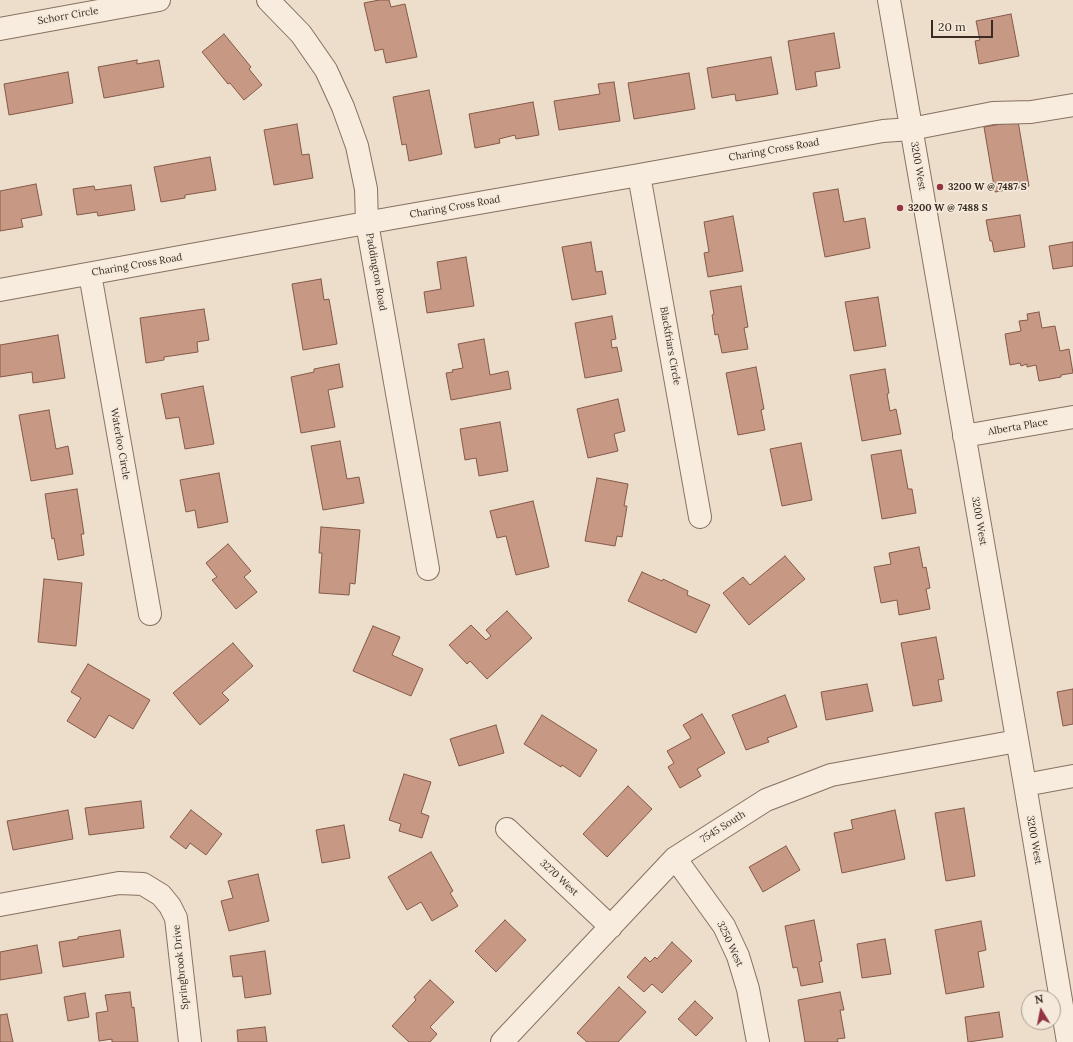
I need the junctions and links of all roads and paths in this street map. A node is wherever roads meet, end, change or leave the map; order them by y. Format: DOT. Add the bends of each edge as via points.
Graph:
graph roads {
  1 [pos="159,0"];
  2 [pos="268,0"];
  3 [pos="889,0"];
  4 [pos="0,29"];
  5 [pos="1073,105"];
  6 [pos="912,129"];
  7 [pos="640,175"];
  8 [pos="367,223"];
  9 [pos="90,274"];
  10 [pos="0,290"];
  11 [pos="1073,417"];
  12 [pos="964,436"];
  13 [pos="700,518"];
  14 [pos="428,569"];
  15 [pos="150,614"];
  16 [pos="1017,741"];
  17 [pos="1073,776"];
  18 [pos="1025,784"];
  19 [pos="507,829"];
  20 [pos="675,858"];
  21 [pos="0,905"];
  22 [pos="611,927"];
  23 [pos="190,1042"];
  24 [pos="502,1042"];
  25 [pos="758,1042"];
  26 [pos="1068,1042"];
  1 -- 4 [label="street, Schorr Circle"];
  2 -- 8 [label="street, Paddington Road" via="301,34 326,70 343,107 357,146 366,189"];
  3 -- 6 [label="street, 3200 West"];
  5 -- 6 [label="street, Charing Cross Road" via="1031,112 993,113"];
  6 -- 7 [label="street, Charing Cross Road" via="883,131"];
  6 -- 12 [label="street, 3200 West"];
  7 -- 8 [label="street, Charing Cross Road"];
  7 -- 13 [label="street, Blackfriars Circle"];
  8 -- 9 [label="street, Charing Cross Road"];
  8 -- 14 [label="street, Paddington Road"];
  9 -- 10 [label="street, Charing Cross Road"];
  9 -- 15 [label="street, Waterloo Circle"];
  11 -- 12 [label="street, Alberta Place"];
  12 -- 16 [label="street, 3200 West"];
  16 -- 18 [label="street, 3200 West"];
  16 -- 20 [label="street, 7545 South" via="831,775 766,800"];
  17 -- 18 [label="street"];
  18 -- 26 [label="street, 3200 West"];
  19 -- 22 [label="street, 3270 West"];
  20 -- 22 [label="street, 7545 South"];
  20 -- 25 [label="street, 3250 West" via="724,926 738,956 748,989"];
  21 -- 23 [label="street, Springbrook Drive" via="120,883 143,884 161,895 176,918"];
  22 -- 24 [label="street, 7545 South"];
}
